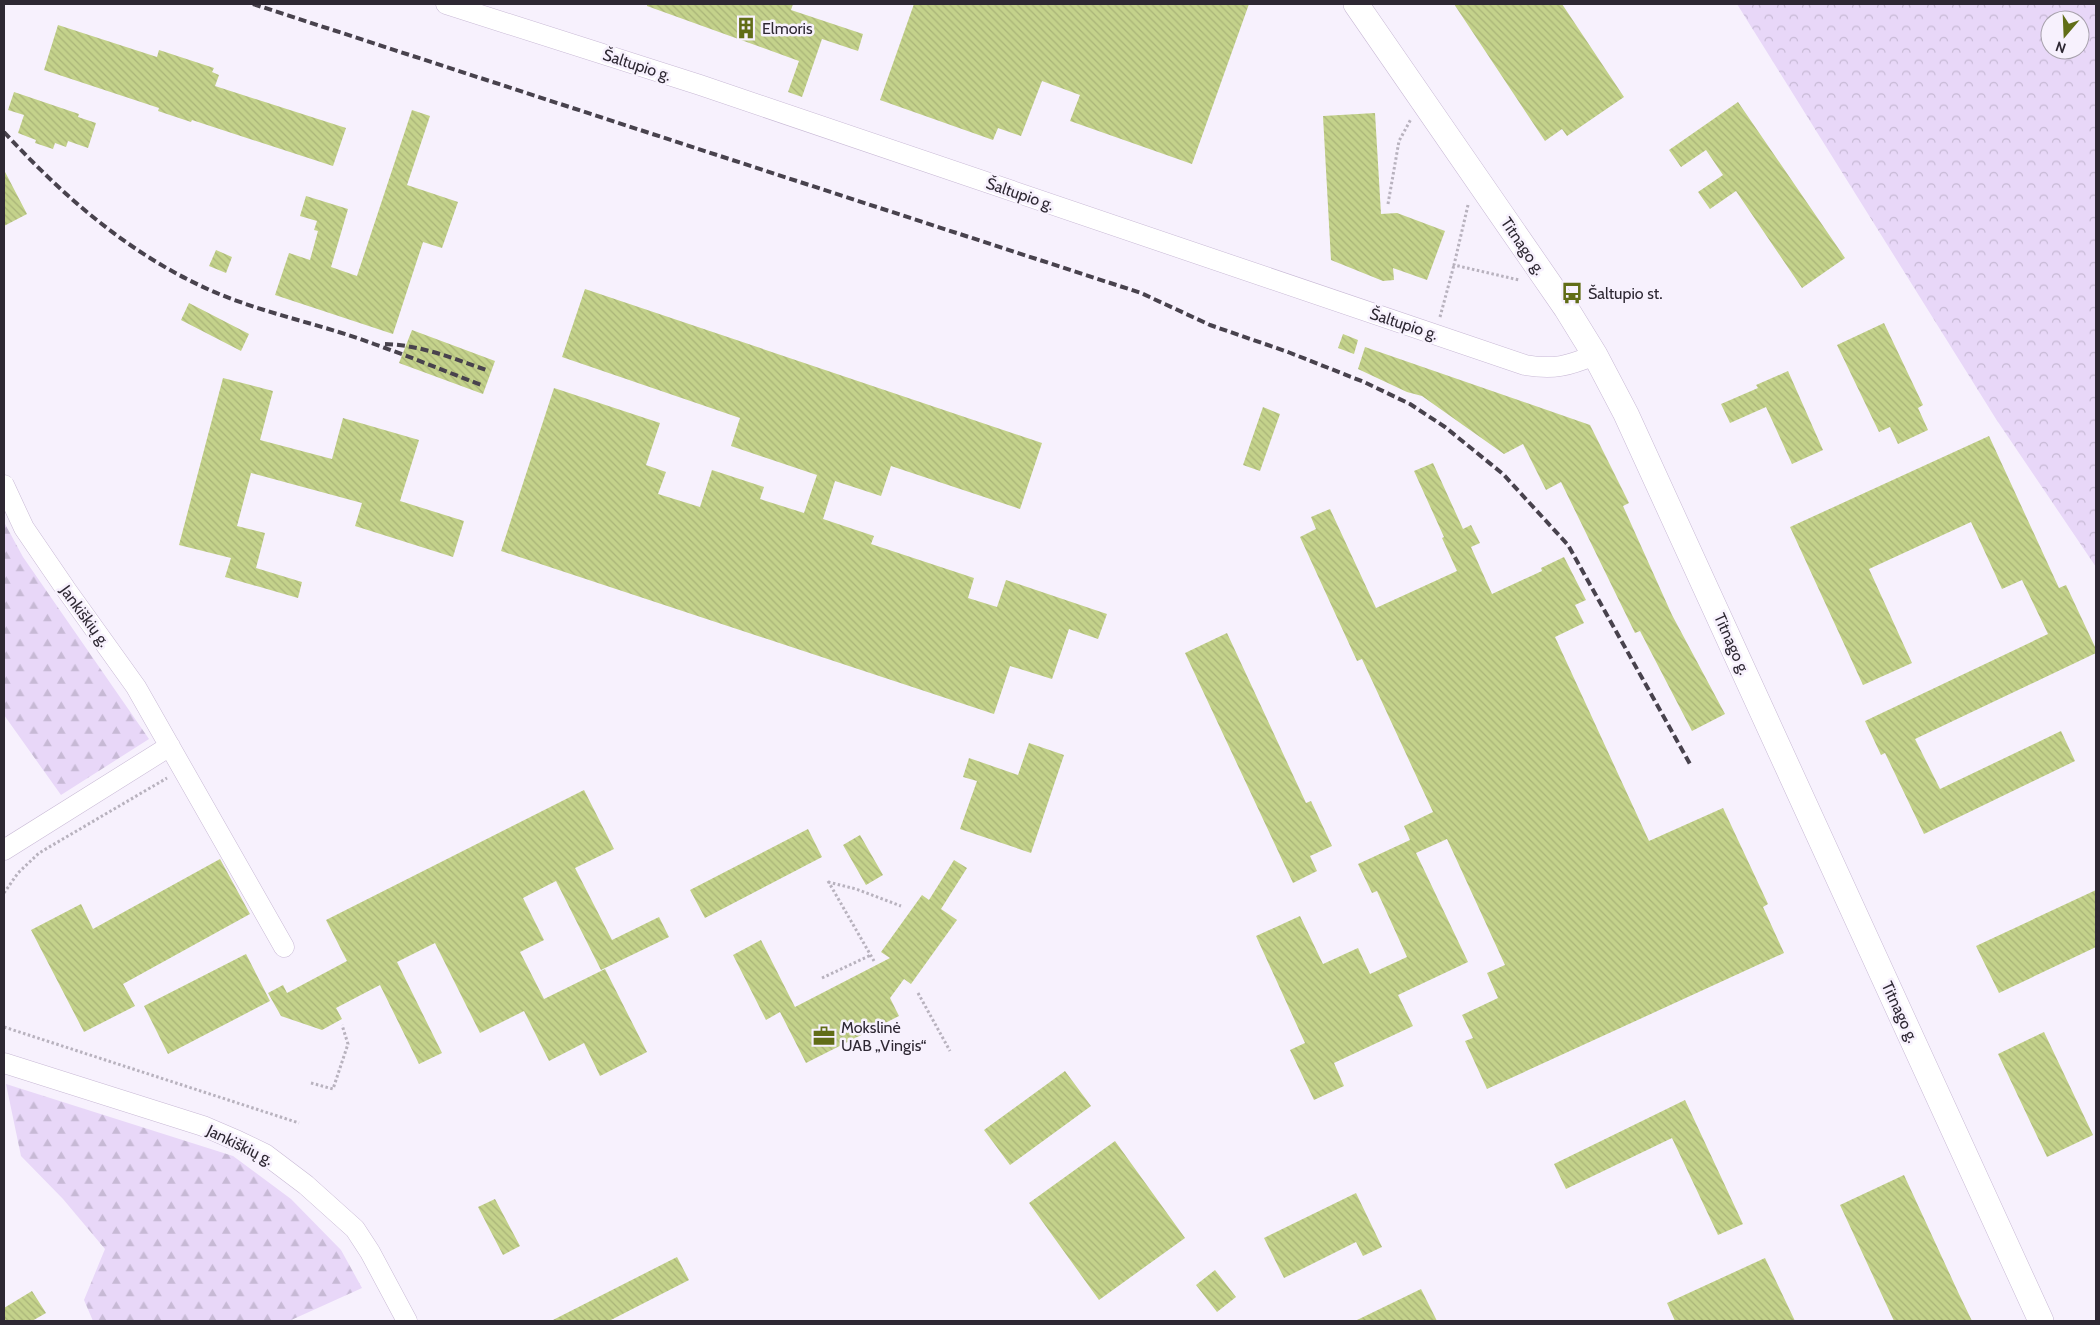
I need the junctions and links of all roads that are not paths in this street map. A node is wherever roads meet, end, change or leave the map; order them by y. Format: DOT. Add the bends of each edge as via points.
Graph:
graph roads {
  1 [pos="446,4"];
  2 [pos="1356,4"];
  3 [pos="1595,355"];
  4 [pos="4,484"];
  5 [pos="170,746"];
  6 [pos="4,850"];
  7 [pos="284,947"];
  8 [pos="4,1063"];
  9 [pos="407,1321"];
  10 [pos="2041,1321"];
  1 -- 3 [label="street, Šaltupio g." via="709,88 1525,365 1546,369 1562,367"];
  2 -- 3 [label="street, Titnago g."];
  3 -- 10 [label="street, Titnago g." via="1659,484"];
  4 -- 5 [label="street, Jankiškių g." via="24,528 136,687"];
  5 -- 6 [label="street"];
  5 -- 7 [label="street, Jankiškių g."];
  8 -- 9 [label="street, Jankiškių g." via="203,1126 265,1154 355,1229"];
}
